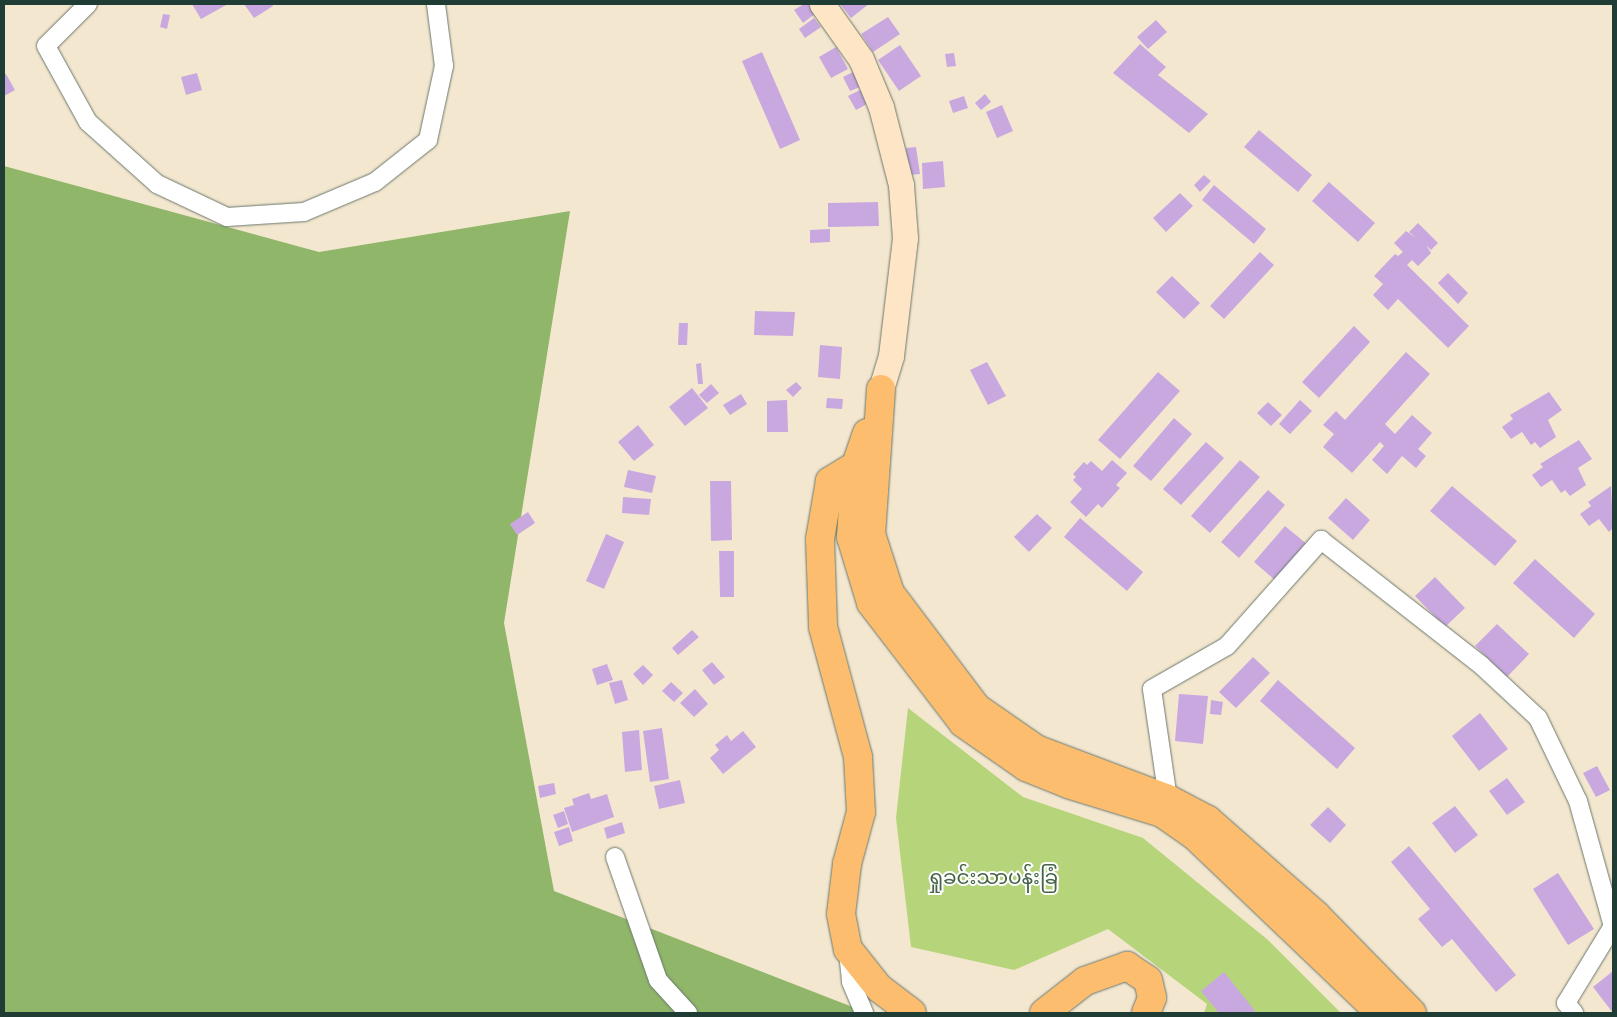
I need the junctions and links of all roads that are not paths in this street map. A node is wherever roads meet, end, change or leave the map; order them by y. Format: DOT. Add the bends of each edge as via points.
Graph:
graph roads {
  1 [pos="88,4"];
  2 [pos="436,4"];
  3 [pos="822,4"];
  4 [pos="882,388"];
  5 [pos="866,464"];
  6 [pos="1168,799"];
  7 [pos="1201,828"];
  8 [pos="615,857"];
  9 [pos="848,948"];
  10 [pos="688,1013"];
  11 [pos="864,1013"];
  12 [pos="912,1013"];
  13 [pos="1044,1013"];
  14 [pos="1146,1013"];
  15 [pos="1380,1013"];
  16 [pos="1412,1013"];
  17 [pos="1574,1013"];
  1 -- 2 [label="street" via="46,46 88,122 157,184 228,217 304,212 375,182 428,140 444,66"];
  3 -- 4 [label="main road" via="861,59 881,107 901,185 905,238 891,356"];
  4 -- 5 [label="highway"];
  5 -- 6 [label="highway" via="871,534 890,593 977,708 1036,748"];
  5 -- 7 [label="highway" via="851,537 871,603 963,723 1026,767"];
  5 -- 9 [label="highway" via="830,481 820,540 823,627 858,757 861,812 847,864 840,914"];
  6 -- 7 [label="highway"];
  6 -- 17 [label="street" via="1152,689 1227,646 1321,540 1482,666 1538,718 1578,801 1613,926 1566,1004"];
  7 -- 15 [label="highway"];
  7 -- 16 [label="highway" via="1316,915"];
  8 -- 10 [label="street" via="658,980"];
  9 -- 11 [label="street" via="851,982"];
  9 -- 12 [label="highway" via="879,988"];
  13 -- 14 [label="highway" via="1085,981 1126,966 1148,980 1152,998"];
}
